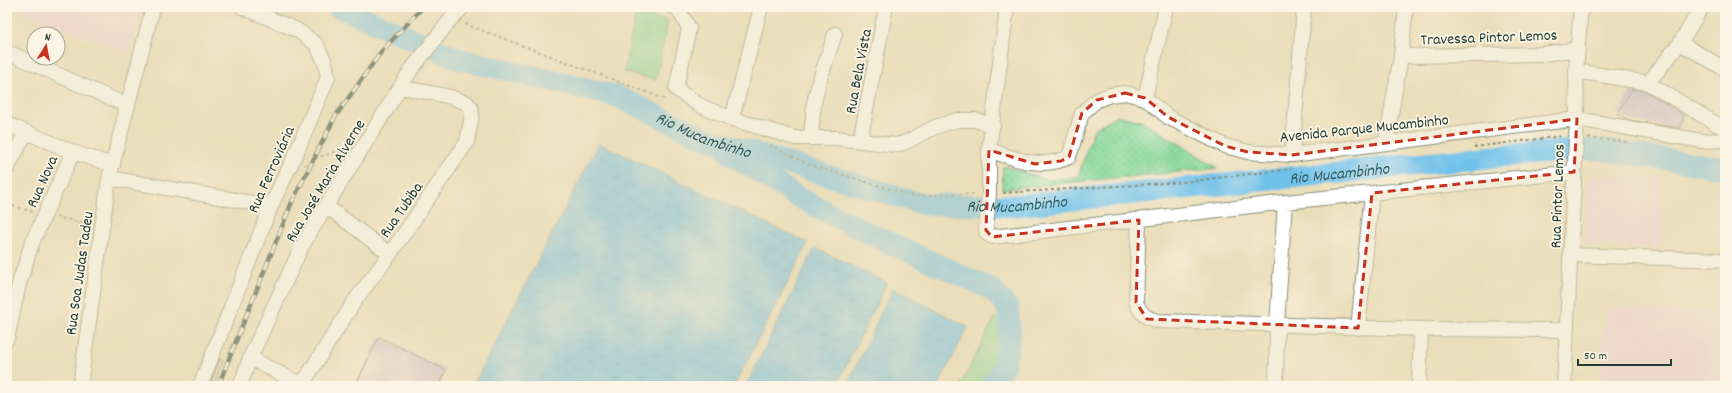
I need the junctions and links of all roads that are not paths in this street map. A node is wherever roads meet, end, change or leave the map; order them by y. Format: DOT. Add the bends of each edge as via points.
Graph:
graph roads {
  1 [pos="153,7"];
  2 [pos="242,7"];
  3 [pos="463,7"];
  4 [pos="674,7"];
  5 [pos="761,7"];
  6 [pos="886,7"];
  7 [pos="1007,7"];
  8 [pos="1166,7"];
  9 [pos="1304,7"];
  10 [pos="1406,7"];
  11 [pos="1581,7"];
  12 [pos="1702,7"];
  13 [pos="835,34"];
  14 [pos="1680,42"];
  15 [pos="1578,49"];
  16 [pos="7,52"];
  17 [pos="1401,56"];
  18 [pos="1725,69"];
  19 [pos="1576,71"];
  20 [pos="1648,83"];
  21 [pos="401,87"];
  22 [pos="1145,98"];
  23 [pos="128,106"];
  24 [pos="732,119"];
  25 [pos="1577,119"];
  26 [pos="7,124"];
  27 [pos="993,125"];
  28 [pos="26,132"];
  29 [pos="1723,132"];
  30 [pos="811,137"];
  31 [pos="860,141"];
  32 [pos="1386,142"];
  33 [pos="989,150"];
  34 [pos="73,152"];
  35 [pos="1292,155"];
  36 [pos="7,169"];
  37 [pos="1574,169"];
  38 [pos="111,171"];
  39 [pos="1372,193"];
  40 [pos="1285,202"];
  41 [pos="271,206"];
  42 [pos="326,206"];
  43 [pos="1139,220"];
  44 [pos="390,254"];
  45 [pos="1571,256"];
  46 [pos="1725,260"];
  47 [pos="1278,325"];
  48 [pos="1358,328"];
  49 [pos="1421,330"];
  50 [pos="1566,330"];
  51 [pos="7,339"];
  52 [pos="250,358"];
  53 [pos="302,385"];
  54 [pos="80,386"];
  55 [pos="200,386"];
  56 [pos="240,386"];
  57 [pos="1276,386"];
  58 [pos="1419,386"];
  59 [pos="1564,386"];
  1 -- 23 [label="street, Rua Soa Judas Tadeu"];
  2 -- 41 [label="street, Rua Ferroviária" via="298,30 316,44 325,62 328,77"];
  3 -- 21 [label="street, Rua José Maria Alverne" via="411,70"];
  4 -- 24 [label="street" via="678,9 689,28 676,89 699,105"];
  5 -- 24 [label="street"];
  6 -- 31 [label="street, Rua Bela Vista"];
  7 -- 27 [label="street"];
  8 -- 22 [label="street"];
  9 -- 35 [label="street"];
  10 -- 17 [label="street"];
  11 -- 15 [label="street, Rua Pintor Lemos"];
  12 -- 14 [label="street"];
  13 -- 30 [label="street" via="819,82"];
  14 -- 18 [label="street"];
  14 -- 20 [label="street"];
  15 -- 17 [label="street, Travessa Pintor Lemos" via="1543,54"];
  15 -- 19 [label="street, Rua Pintor Lemos"];
  16 -- 23 [label="street"];
  17 -- 32 [label="street"];
  19 -- 20 [label="street"];
  19 -- 25 [label="street, Rua Pintor Lemos"];
  20 -- 29 [label="street"];
  21 -- 42 [label="street, Rua José Maria Alverne"];
  21 -- 44 [label="street, Rua Tubiba" via="463,100 471,108 472,123 467,142"];
  22 -- 33 [label="street, Avenida Parque Mucambinho" via="1125,93 1110,95 1091,105 1082,113 1069,157 1061,161 1035,164"];
  22 -- 35 [label="street, Avenida Parque Mucambinho" via="1168,117 1225,146 1248,152"];
  23 -- 38 [label="street, Rua Soa Judas Tadeu"];
  24 -- 30 [label="street" via="784,136"];
  25 -- 29 [label="street, Avenida Parque Mucambinho" via="1702,141"];
  25 -- 32 [label="street, Avenida Parque Mucambinho"];
  25 -- 37 [label="street, Rua Pintor Lemos"];
  26 -- 28 [label="street"];
  27 -- 31 [label="street" via="974,120 957,120 895,145"];
  27 -- 33 [label="street"];
  28 -- 34 [label="street"];
  28 -- 36 [label="street"];
  30 -- 31 [label="street"];
  32 -- 35 [label="street, Avenida Parque Mucambinho"];
  33 -- 43 [label="street" via="986,230 989,236 995,238"];
  34 -- 38 [label="street"];
  34 -- 51 [label="street, Rua Nova" via="32,243 19,284"];
  37 -- 39 [label="street"];
  37 -- 45 [label="street, Rua Pintor Lemos"];
  38 -- 41 [label="street"];
  38 -- 54 [label="street, Rua Soa Judas Tadeu"];
  39 -- 40 [label="street"];
  39 -- 48 [label="street"];
  40 -- 43 [label="street"];
  40 -- 47 [label="street"];
  41 -- 55 [label="street, Rua Ferroviária"];
  42 -- 44 [label="street"];
  42 -- 52 [label="street, Rua José Maria Alverne" via="302,246"];
  43 -- 47 [label="street" via="1136,302 1147,319"];
  44 -- 53 [label="street, Rua Tubiba" via="356,298"];
  45 -- 46 [label="street"];
  45 -- 50 [label="street, Rua Pintor Lemos"];
  47 -- 48 [label="street"];
  47 -- 57 [label="street"];
  48 -- 49 [label="street"];
  49 -- 50 [label="street"];
  49 -- 58 [label="street"];
  50 -- 59 [label="street, Rua Pintor Lemos"];
  52 -- 53 [label="street"];
  52 -- 56 [label="street, Rua José Maria Alverne"];
}
